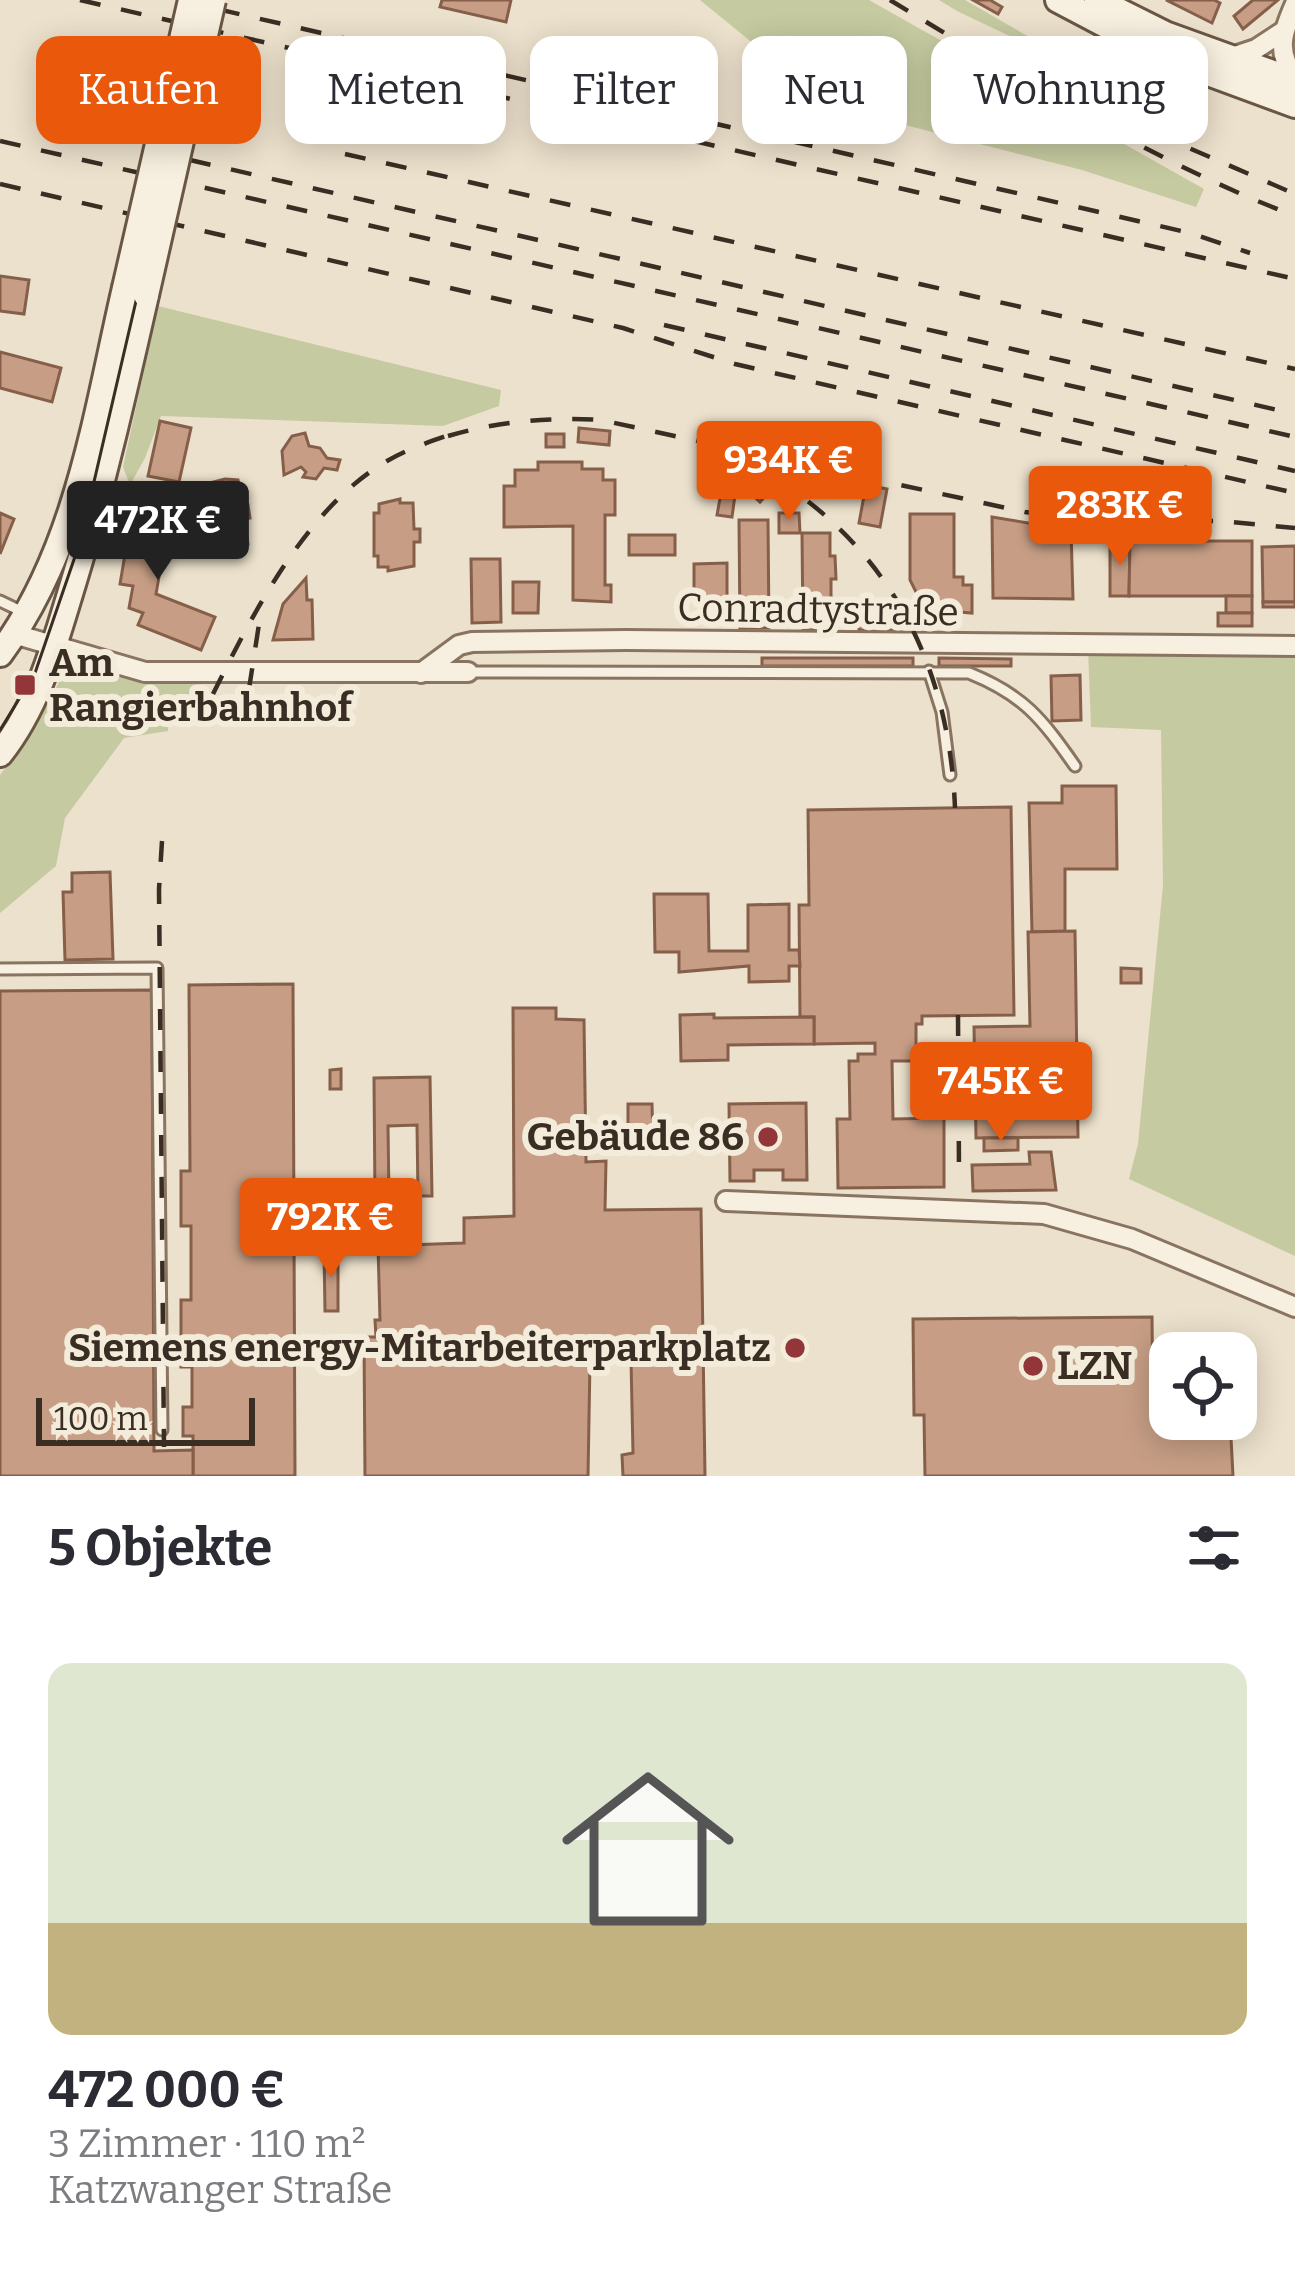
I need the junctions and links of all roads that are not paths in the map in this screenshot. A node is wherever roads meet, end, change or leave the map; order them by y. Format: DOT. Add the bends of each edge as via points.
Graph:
graph roads {
  1 [pos="191,0"];
  2 [pos="213,0"];
  3 [pos="1058,0"];
  4 [pos="1097,0"];
  5 [pos="1295,4"];
  6 [pos="1282,32"];
  7 [pos="1228,58"];
  8 [pos="1295,79"];
  9 [pos="1295,105"];
  10 [pos="135,292"];
  11 [pos="0,601"];
  12 [pos="14,634"];
  13 [pos="1295,646"];
  14 [pos="53,647"];
  15 [pos="929,671"];
  16 [pos="468,672"];
  17 [pos="421,673"];
  18 [pos="0,754"];
  19 [pos="1075,766"];
  20 [pos="950,776"];
  21 [pos="0,969"];
  22 [pos="726,1201"];
  23 [pos="1295,1307"];
  24 [pos="162,1430"];
  1 -- 10 [label="main road, bridge"];
  2 -- 10 [label="main road, bridge"];
  3 -- 9 [label="main road" via="1170,59"];
  4 -- 7 [label="main road"];
  5 -- 6 [label="street"];
  6 -- 7 [label="street"];
  6 -- 8 [label="street"];
  7 -- 8 [label="main road"];
  10 -- 12 [label="main road" via="69,517"];
  10 -- 14 [label="main road" via="100,490"];
  11 -- 12 [label="lane"];
  12 -- 14 [label="street"];
  13 -- 17 [label="street, Conradtystraße" via="472,642"];
  14 -- 17 [label="street" via="145,672"];
  14 -- 18 [label="main road"];
  15 -- 16 [label="lane"];
  15 -- 19 [label="lane" via="969,673 1008,689 1050,728"];
  15 -- 20 [label="lane"];
  16 -- 17 [label="street"];
  21 -- 24 [label="lane" via="157,968"];
  22 -- 23 [label="street" via="1044,1214 1132,1239"];
}
